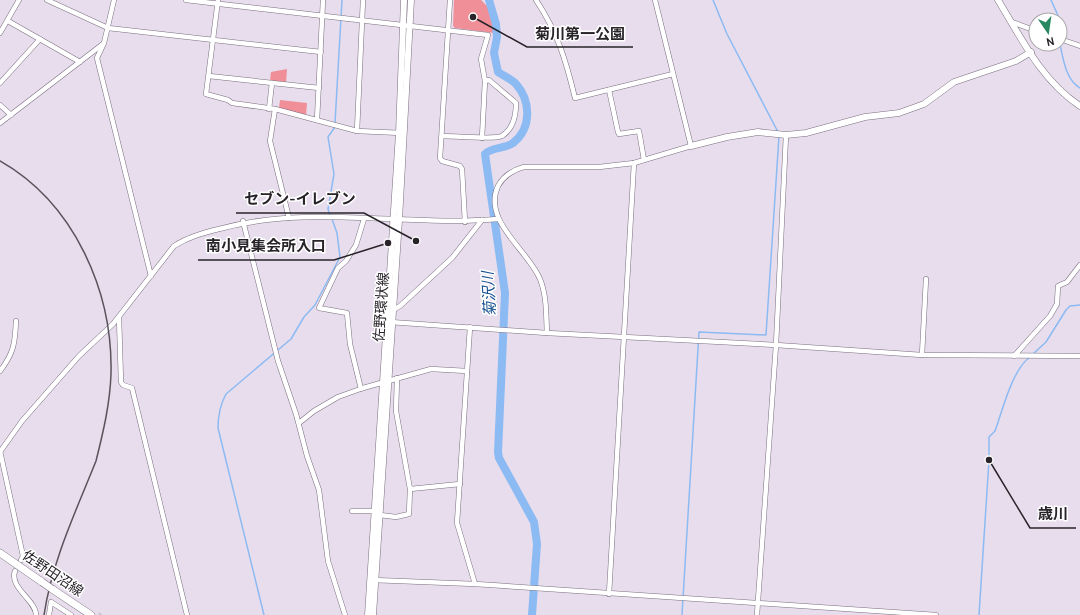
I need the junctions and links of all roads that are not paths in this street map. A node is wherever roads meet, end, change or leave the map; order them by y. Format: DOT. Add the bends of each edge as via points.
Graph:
graph roads {
  1 [pos="19,0"];
  2 [pos="47,0"];
  3 [pos="114,0"];
  4 [pos="186,0"];
  5 [pos="323,0"];
  6 [pos="363,0"];
  7 [pos="404,0"];
  8 [pos="411,0"];
  9 [pos="450,0"];
  10 [pos="536,0"];
  11 [pos="655,0"];
  12 [pos="998,0"];
  13 [pos="218,2"];
  14 [pos="322,15"];
  15 [pos="362,20"];
  16 [pos="8,21"];
  17 [pos="1012,22"];
  18 [pos="406,25"];
  19 [pos="108,28"];
  20 [pos="1028,28"];
  21 [pos="449,30"];
  22 [pos="0,33"];
  23 [pos="40,39"];
  24 [pos="214,40"];
  25 [pos="1068,42"];
  26 [pos="104,43"];
  27 [pos="1080,46"];
  28 [pos="1028,47"];
  29 [pos="321,52"];
  30 [pos="1031,52"];
  31 [pos="80,62"];
  32 [pos="672,74"];
  33 [pos="209,76"];
  34 [pos="485,81"];
  35 [pos="0,83"];
  36 [pos="272,83"];
  37 [pos="318,88"];
  38 [pos="609,90"];
  39 [pos="0,105"];
  40 [pos="1080,106"];
  41 [pos="269,109"];
  42 [pos="275,109"];
  43 [pos="11,115"];
  44 [pos="317,120"];
  45 [pos="0,123"];
  46 [pos="357,130"];
  47 [pos="401,133"];
  48 [pos="786,135"];
  49 [pos="442,136"];
  50 [pos="482,138"];
  51 [pos="691,146"];
  52 [pos="644,160"];
  53 [pos="634,163"];
  54 [pos="289,218"];
  55 [pos="364,219"];
  56 [pos="498,219"];
  57 [pos="396,220"];
  58 [pos="482,220"];
  59 [pos="244,222"];
  60 [pos="465,222"];
  61 [pos="1080,265"];
  62 [pos="151,276"];
  63 [pos="926,279"];
  64 [pos="393,309"];
  65 [pos="387,312"];
  66 [pos="119,316"];
  67 [pos="16,321"];
  68 [pos="389,322"];
  69 [pos="470,327"];
  70 [pos="547,333"];
  71 [pos="624,337"];
  72 [pos="379,338"];
  73 [pos="776,345"];
  74 [pos="922,354"];
  75 [pos="1014,356"];
  76 [pos="1080,356"];
  77 [pos="0,371"];
  78 [pos="467,371"];
  79 [pos="397,378"];
  80 [pos="385,382"];
  81 [pos="362,389"];
  82 [pos="299,423"];
  83 [pos="0,452"];
  84 [pos="460,484"];
  85 [pos="410,489"];
  86 [pos="352,511"];
  87 [pos="377,513"];
  88 [pos="0,553"];
  89 [pos="21,560"];
  90 [pos="15,571"];
  91 [pos="373,580"];
  92 [pos="475,584"];
  93 [pos="609,594"];
  94 [pos="757,604"];
  95 [pos="36,615"];
  96 [pos="49,615"];
  97 [pos="71,615"];
  98 [pos="91,615"];
  99 [pos="187,615"];
  100 [pos="345,615"];
  101 [pos="368,615"];
  102 [pos="373,615"];
  103 [pos="757,615"];
  104 [pos="936,615"];
  1 -- 16 [label="street"];
  2 -- 19 [label="street"];
  3 -- 19 [label="street"];
  4 -- 13 [label="street"];
  5 -- 14 [label="street"];
  6 -- 15 [label="street"];
  7 -- 18 [label="main road, 佐野環状線"];
  8 -- 18 [label="main road, 佐野環状線"];
  9 -- 21 [label="street"];
  10 -- 38 [label="street" via="550,21 566,61 575,98"];
  11 -- 32 [label="street"];
  12 -- 17 [label="main road"];
  13 -- 14 [label="street"];
  13 -- 24 [label="street"];
  14 -- 15 [label="street"];
  14 -- 29 [label="street"];
  15 -- 18 [label="street"];
  15 -- 46 [label="street"];
  16 -- 22 [label="street"];
  16 -- 23 [label="street"];
  17 -- 20 [label="street"];
  17 -- 28 [label="main road"];
  18 -- 21 [label="street"];
  18 -- 47 [label="main road, 佐野環状線"];
  19 -- 24 [label="street"];
  19 -- 26 [label="street"];
  21 -- 34 [label="street" via="488,35 481,59"];
  21 -- 49 [label="street"];
  23 -- 31 [label="street"];
  23 -- 35 [label="street"];
  24 -- 29 [label="street"];
  24 -- 33 [label="street"];
  25 -- 27 [label="street"];
  26 -- 31 [label="street"];
  26 -- 62 [label="street" via="97,58"];
  29 -- 37 [label="street"];
  30 -- 40 [label="main road" via="1056,86"];
  30 -- 48 [label="main road" via="1016,61 954,82 924,104 910,110 865,117 812,132"];
  31 -- 43 [label="street"];
  32 -- 38 [label="street"];
  32 -- 51 [label="street"];
  33 -- 36 [label="street"];
  33 -- 41 [label="street" via="206,94 232,103"];
  34 -- 50 [label="street"];
  34 -- 50 [label="street" via="489,80 495,84 516,103 516,114 509,129 501,137"];
  36 -- 37 [label="street"];
  36 -- 41 [label="street"];
  37 -- 44 [label="street"];
  38 -- 52 [label="street" via="619,134 639,131"];
  39 -- 43 [label="street"];
  41 -- 42 [label="street"];
  42 -- 44 [label="street"];
  42 -- 54 [label="street" via="270,141"];
  43 -- 45 [label="street"];
  44 -- 46 [label="street"];
  46 -- 47 [label="street"];
  47 -- 57 [label="main road, 佐野環状線"];
  48 -- 51 [label="main road" via="758,132"];
  48 -- 73 [label="street"];
  49 -- 50 [label="street"];
  49 -- 60 [label="street" via="440,160 460,166 462,169"];
  51 -- 52 [label="street"];
  52 -- 53 [label="street"];
  53 -- 56 [label="street" via="599,167 524,166 515,169 506,175 498,187 495,203"];
  53 -- 71 [label="street"];
  54 -- 55 [label="street" via="332,216"];
  54 -- 59 [label="street"];
  55 -- 57 [label="street"];
  55 -- 81 [label="street" via="356,245 338,268 319,308 347,313 350,344"];
  56 -- 58 [label="street"];
  56 -- 70 [label="street" via="540,279 545,300"];
  57 -- 60 [label="street"];
  57 -- 64 [label="main road, 佐野環状線"];
  57 -- 65 [label="main road, 佐野環状線"];
  58 -- 60 [label="street"];
  58 -- 64 [label="street" via="448,262 400,306"];
  59 -- 62 [label="street" via="181,241 174,246"];
  59 -- 82 [label="street" via="278,361"];
  61 -- 75 [label="street" via="1067,282 1058,286 1057,304 1050,316"];
  62 -- 66 [label="street"];
  63 -- 74 [label="street"];
  64 -- 65 [label="street"];
  64 -- 68 [label="main road, 佐野環状線"];
  65 -- 68 [label="main road, 佐野環状線"];
  65 -- 72 [label="street" via="375,322"];
  66 -- 83 [label="street" via="79,356 22,421"];
  66 -- 99 [label="street" via="121,382 132,388"];
  67 -- 77 [label="street" via="15,345"];
  68 -- 69 [label="street"];
  68 -- 80 [label="main road, 佐野環状線"];
  69 -- 70 [label="street"];
  69 -- 78 [label="street"];
  70 -- 71 [label="street"];
  71 -- 73 [label="street"];
  71 -- 93 [label="street"];
  73 -- 74 [label="street"];
  73 -- 94 [label="street"];
  74 -- 75 [label="street"];
  75 -- 76 [label="street"];
  78 -- 79 [label="street" via="431,369"];
  78 -- 84 [label="street"];
  79 -- 80 [label="street"];
  79 -- 85 [label="street" via="396,411"];
  80 -- 81 [label="street"];
  80 -- 87 [label="main road, 佐野環状線"];
  81 -- 82 [label="street" via="338,397"];
  82 -- 100 [label="street" via="319,490 328,561"];
  83 -- 89 [label="street" via="23,556"];
  84 -- 85 [label="street"];
  84 -- 92 [label="street" via="457,523"];
  85 -- 87 [label="street" via="409,514 396,517"];
  86 -- 87 [label="street"];
  87 -- 91 [label="main road, 佐野環状線"];
  88 -- 98 [label="main road, 佐野田沼線, bridge"];
  90 -- 95 [label="street" via="16,580 25,597 35,608"];
  91 -- 92 [label="street"];
  91 -- 101 [label="main road, 佐野環状線"];
  91 -- 102 [label="main road, 佐野環状線"];
  92 -- 93 [label="street"];
  93 -- 94 [label="street"];
  94 -- 103 [label="street"];
  94 -- 104 [label="street"];
  96 -- 97 [label="street" via="51,602"];
}
